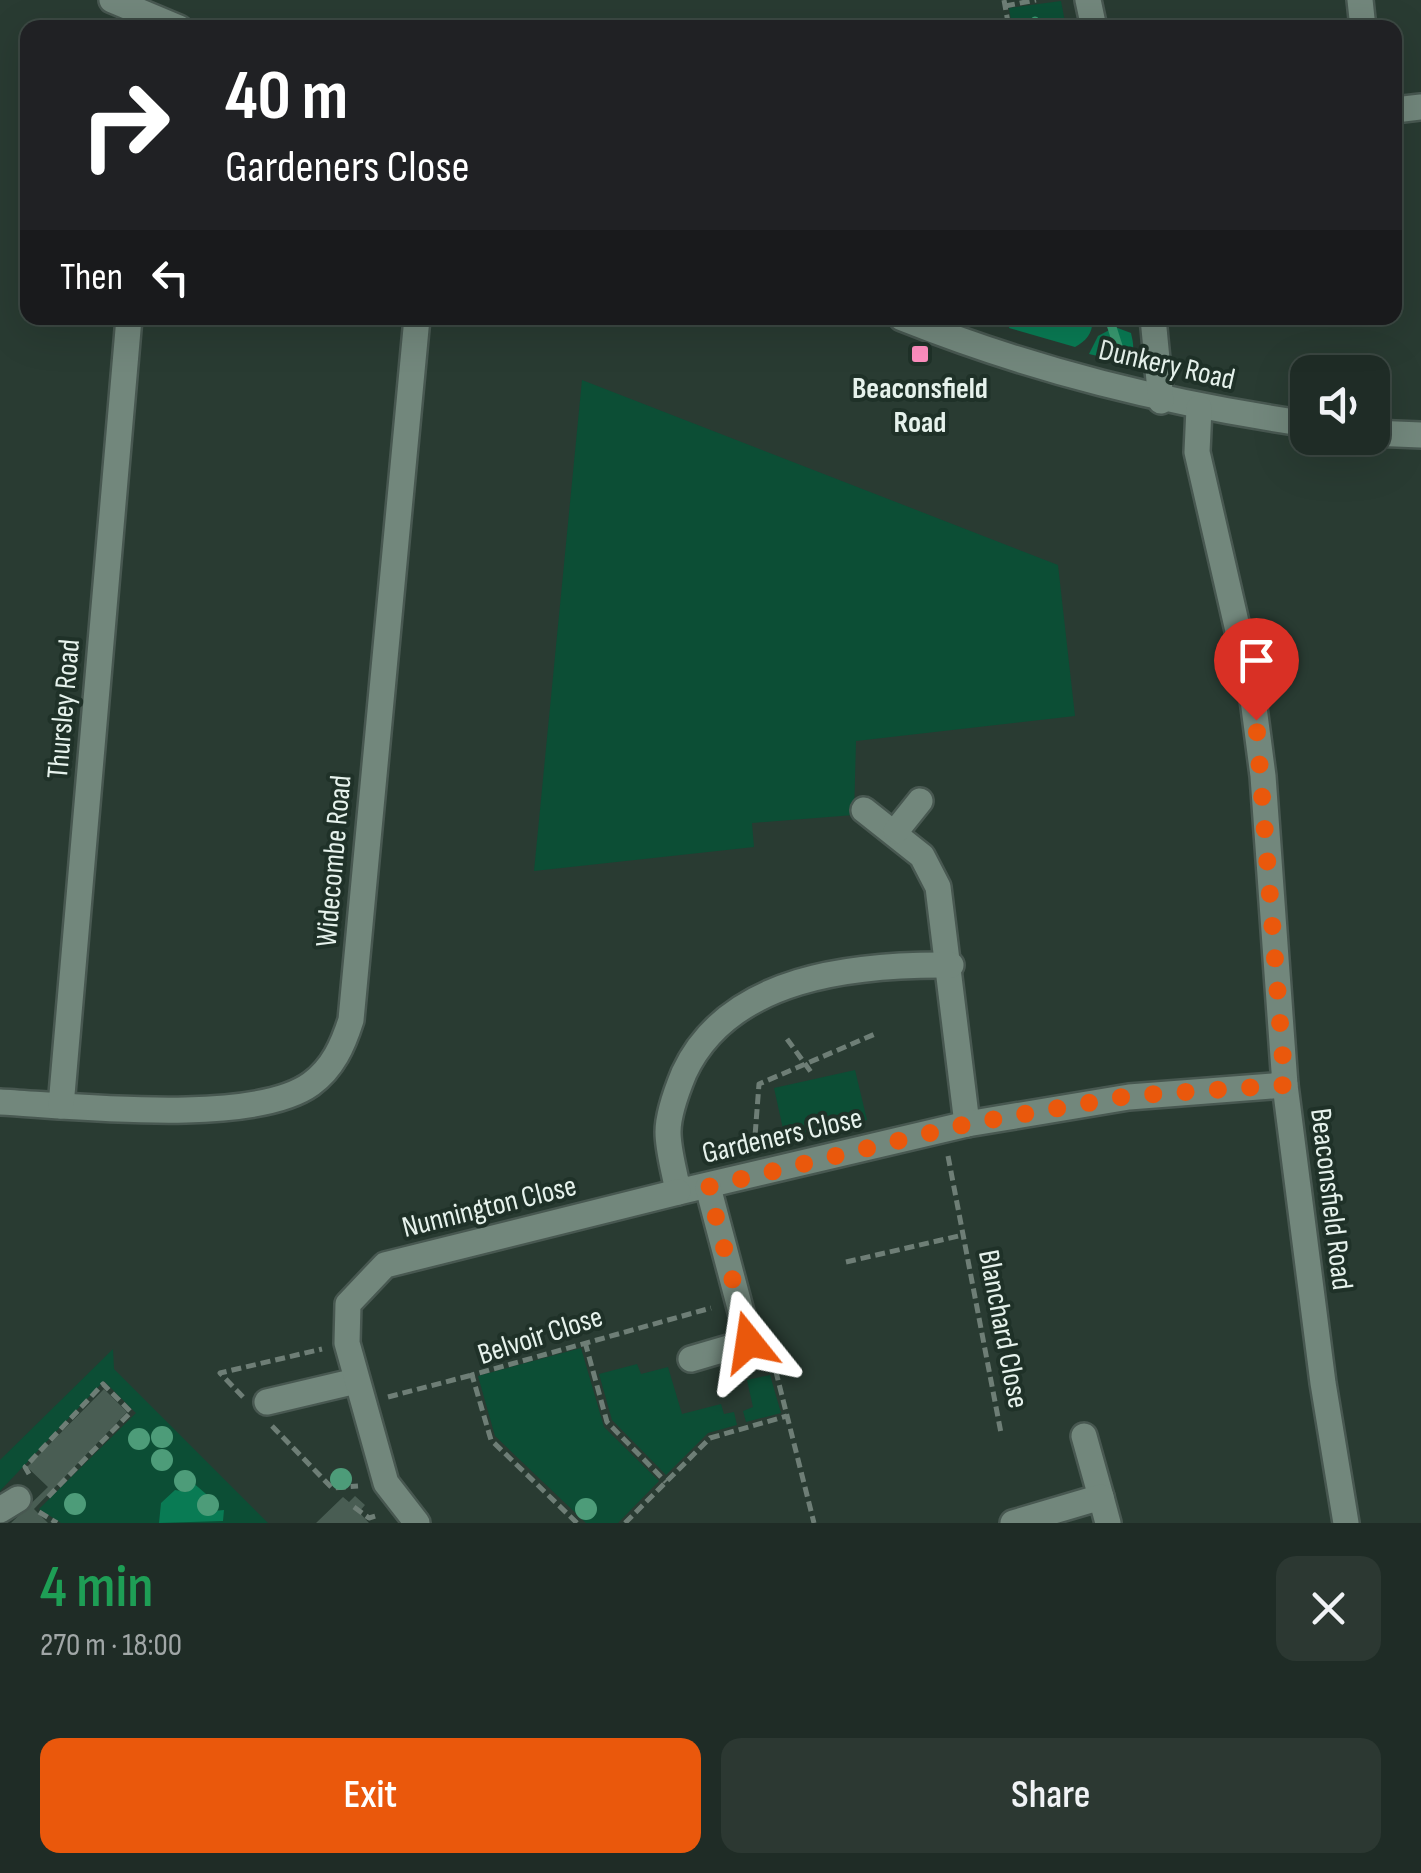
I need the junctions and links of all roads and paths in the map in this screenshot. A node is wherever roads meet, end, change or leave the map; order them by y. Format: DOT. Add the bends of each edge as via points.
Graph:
graph roads {
  1 [pos="112,0"];
  2 [pos="1036,0"];
  3 [pos="1005,3"];
  4 [pos="156,15"];
  5 [pos="128,325"];
  6 [pos="416,325"];
  7 [pos="920,325"];
  8 [pos="1154,325"];
  9 [pos="1161,401"];
  10 [pos="1199,408"];
  11 [pos="1290,421"];
  12 [pos="1390,434"];
  13 [pos="1421,435"];
  14 [pos="920,801"];
  15 [pos="864,810"];
  16 [pos="896,832"];
  17 [pos="951,965"];
  18 [pos="875,1034"];
  19 [pos="787,1039"];
  20 [pos="806,1062"];
  21 [pos="811,1072"];
  22 [pos="1285,1085"];
  23 [pos="0,1102"];
  24 [pos="62,1106"];
  25 [pos="955,1127"];
  26 [pos="752,1177"];
  27 [pos="708,1187"];
  28 [pos="678,1192"];
  29 [pos="962,1235"];
  30 [pos="846,1262"];
  31 [pos="738,1301"];
  32 [pos="746,1331"];
  33 [pos="585,1342"];
  34 [pos="691,1359"];
  35 [pos="472,1375"];
  36 [pos="356,1380"];
  37 [pos="380,1400"];
  38 [pos="267,1402"];
  39 [pos="787,1416"];
  40 [pos="1001,1432"];
  41 [pos="1084,1436"];
  42 [pos="666,1482"];
  43 [pos="17,1496"];
  44 [pos="365,1497"];
  45 [pos="1101,1498"];
  46 [pos="379,1516"];
  47 [pos="55,1522"];
  48 [pos="417,1523"];
  49 [pos="577,1523"];
  50 [pos="625,1523"];
  51 [pos="814,1523"];
  52 [pos="1013,1523"];
  53 [pos="1108,1523"];
  54 [pos="1346,1523"];
  1 -- 4 [label="street"];
  2 -- 3 [label="path"];
  5 -- 24 [label="street, Thursley Road"];
  6 -- 24 [label="street, Widecombe Road" via="351,1020 341,1048 310,1084 280,1099 180,1109"];
  7 -- 9 [label="street, Dunkery Road"];
  8 -- 9 [label="street"];
  9 -- 10 [label="street, Dunkery Road"];
  10 -- 11 [label="street, Dunkery Road"];
  10 -- 22 [label="street, Beaconsfield Road" via="1198,452 1239,622 1264,776"];
  12 -- 13 [label="street"];
  14 -- 16 [label="street"];
  15 -- 16 [label="street"];
  16 -- 17 [label="street" via="922,856 938,887"];
  17 -- 25 [label="street"];
  17 -- 28 [label="street, Gardeners Close" via="796,982 737,1007 695,1050 678,1086 668,1130"];
  18 -- 20 [label="path"];
  19 -- 20 [label="path"];
  20 -- 21 [label="path"];
  20 -- 26 [label="path" via="759,1084"];
  22 -- 25 [label="street, Gardeners Close" via="1128,1096"];
  22 -- 54 [label="street, Beaconsfield Road"];
  23 -- 24 [label="street, Widecombe Road"];
  25 -- 26 [label="street, Gardeners Close"];
  25 -- 29 [label="path, Blanchard Close"];
  26 -- 27 [label="street, Gardeners Close"];
  27 -- 28 [label="street, Gardeners Close"];
  27 -- 31 [label="street"];
  28 -- 36 [label="street, Nunnington Close" via="385,1265 348,1304 347,1343"];
  29 -- 30 [label="path, Blanchard Close"];
  29 -- 40 [label="path, Blanchard Close"];
  31 -- 32 [label="street"];
  31 -- 33 [label="path, Belvoir Close"];
  32 -- 34 [label="street" via="749,1342"];
  32 -- 39 [label="path" via="766,1334"];
  33 -- 35 [label="path, Belvoir Close"];
  33 -- 42 [label="path" via="608,1422"];
  35 -- 37 [label="path"];
  35 -- 49 [label="path, Belvoir Close" via="491,1440"];
  36 -- 38 [label="street"];
  36 -- 48 [label="street, Nunnington Close" via="386,1483"];
  39 -- 42 [label="path" via="710,1438"];
  39 -- 51 [label="path"];
  41 -- 45 [label="street"];
  42 -- 50 [label="path"];
  43 -- 47 [label="path" via="25,1467 103,1384 131,1412 36,1509"];
  44 -- 46 [label="path" via="355,1506 370,1518"];
  45 -- 52 [label="street"];
  45 -- 53 [label="street"];
}
